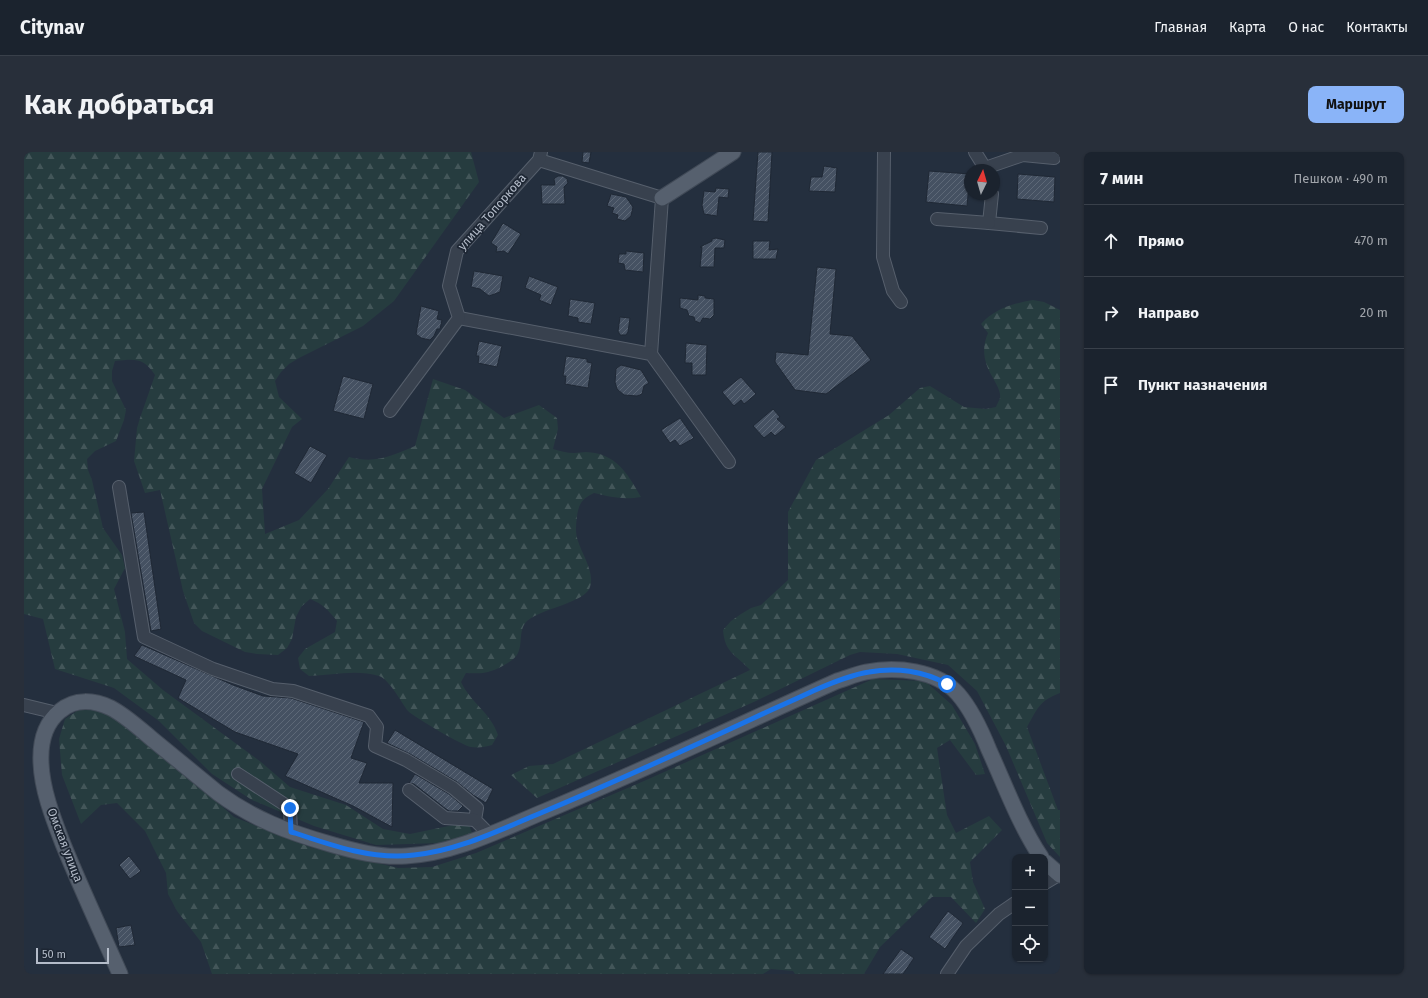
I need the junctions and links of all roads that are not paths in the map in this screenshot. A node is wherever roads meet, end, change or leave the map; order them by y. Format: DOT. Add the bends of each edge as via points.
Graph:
graph roads {
  1 [pos="733,152"];
  2 [pos="884,152"];
  3 [pos="975,152"];
  4 [pos="540,156"];
  5 [pos="1054,158"];
  6 [pos="982,164"];
  7 [pos="1000,164"];
  8 [pos="662,198"];
  9 [pos="991,200"];
  10 [pos="937,219"];
  11 [pos="989,223"];
  12 [pos="1041,228"];
  13 [pos="901,302"];
  14 [pos="459,318"];
  15 [pos="651,354"];
  16 [pos="390,411"];
  17 [pos="728,462"];
  18 [pos="119,487"];
  19 [pos="24,705"];
  20 [pos="58,712"];
  21 [pos="238,774"];
  22 [pos="409,790"];
  23 [pos="475,820"];
  24 [pos="291,832"];
  25 [pos="489,834"];
  26 [pos="1039,854"];
  27 [pos="1048,864"];
  28 [pos="1060,874"];
  29 [pos="1048,881"];
  30 [pos="1012,905"];
  31 [pos="120,974"];
  32 [pos="947,974"];
  1 -- 8 [label="main road"];
  2 -- 13 [label="street" via="883,257 893,291"];
  3 -- 6 [label="street"];
  4 -- 8 [label="street, улица Топоркова"];
  4 -- 14 [label="street, улица Топоркова" via="457,251 449,286"];
  5 -- 7 [label="street" via="1023,156"];
  8 -- 15 [label="street"];
  9 -- 11 [label="street"];
  10 -- 11 [label="street"];
  11 -- 12 [label="street"];
  14 -- 15 [label="street"];
  14 -- 16 [label="street"];
  15 -- 17 [label="street"];
  18 -- 23 [label="street" via="144,637 213,669 272,689 293,691 369,716 377,727 375,746 406,760 453,788 477,808"];
  19 -- 20 [label="street"];
  20 -- 24 [label="main road" via="83,701 111,708 231,803 260,820"];
  20 -- 31 [label="main road, Омская улица" via="45,730 42,742 40,762 44,784 58,830 81,888"];
  21 -- 24 [label="street" via="290,808"];
  22 -- 23 [label="street" via="445,818"];
  23 -- 25 [label="street"];
  24 -- 25 [label="main road" via="353,850 387,856 421,854 446,849"];
  25 -- 26 [label="main road" via="608,785 837,681 867,672 897,670 924,674 939,680 965,703"];
  27 -- 28 [label="main road"];
  28 -- 29 [label="street"];
  30 -- 32 [label="street" via="966,946"];
}
